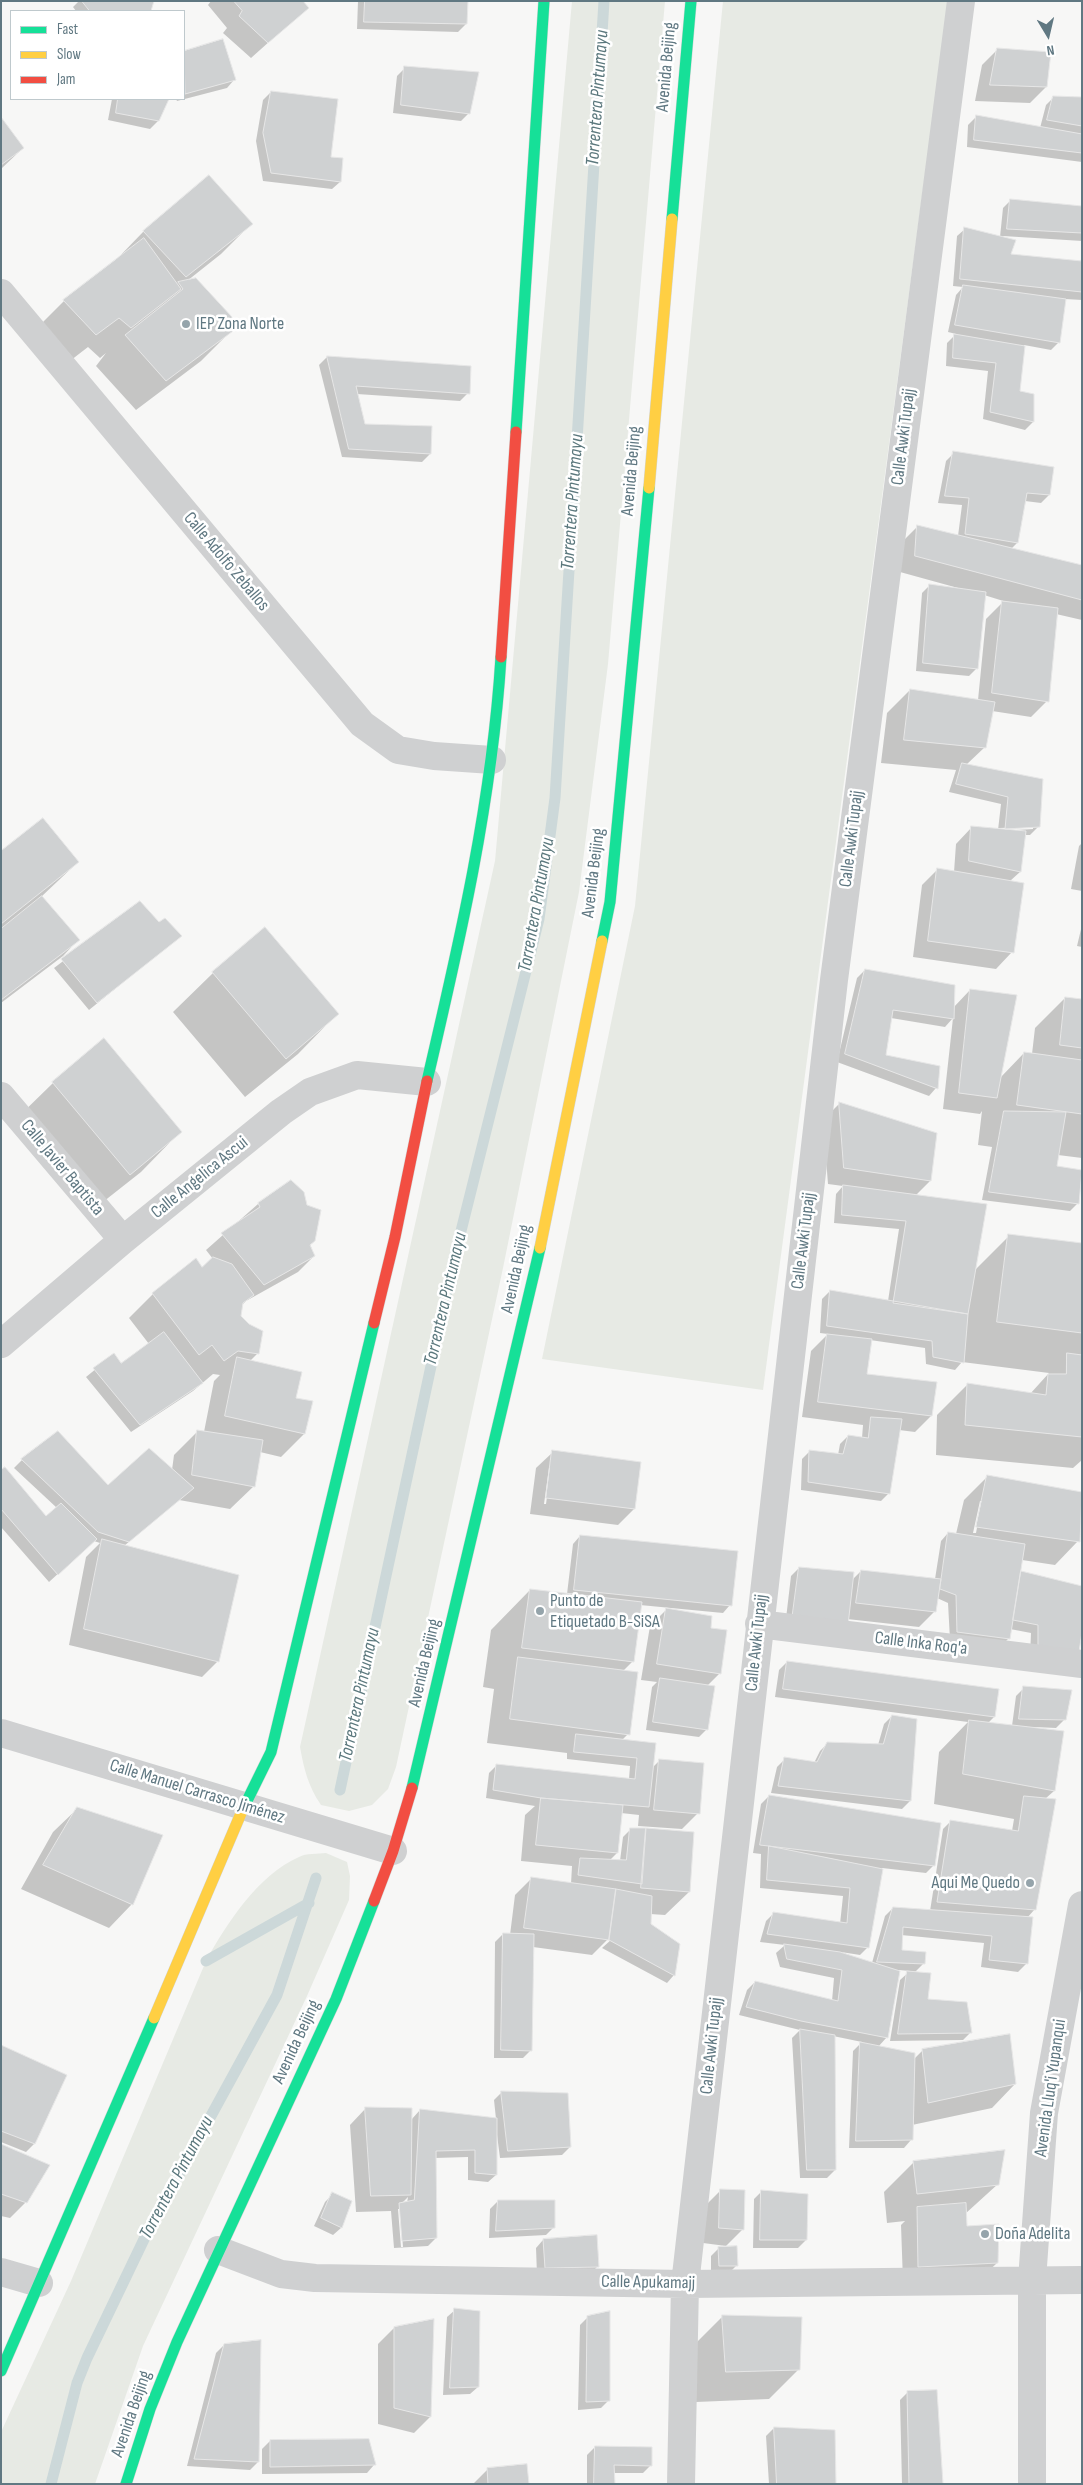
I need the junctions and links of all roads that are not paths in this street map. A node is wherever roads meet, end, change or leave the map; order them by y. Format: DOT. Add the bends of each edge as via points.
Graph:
graph roads {
  1 [pos="544,1"];
  2 [pos="691,1"];
  3 [pos="961,1"];
  4 [pos="1,293"];
  5 [pos="492,760"];
  6 [pos="427,1082"];
  7 [pos="1,1096"];
  8 [pos="123,1240"];
  9 [pos="1,1344"];
  10 [pos="760,1624"];
  11 [pos="1082,1664"];
  12 [pos="1,1733"];
  13 [pos="244,1807"];
  14 [pos="393,1851"];
  15 [pos="1082,1905"];
  16 [pos="218,2250"];
  17 [pos="1,2272"];
  18 [pos="1032,2280"];
  19 [pos="1082,2280"];
  20 [pos="39,2283"];
  21 [pos="685,2284"];
  22 [pos="1,2371"];
  23 [pos="126,2484"];
  24 [pos="681,2484"];
  25 [pos="1032,2484"];
  1 -- 5 [label="main road"];
  2 -- 14 [label="main road, Avenida Beijing" via="610,902 535,1274 418,1769"];
  3 -- 10 [label="street, Calle Awki Tupajj" via="834,980"];
  4 -- 5 [label="street, Calle Adolfo Zeballos" via="362,724 398,750"];
  5 -- 6 [label="main road" via="466,916"];
  6 -- 8 [label="street, Calle Angelica Ascui" via="357,1074 310,1092"];
  6 -- 13 [label="main road" via="395,1237 271,1752"];
  7 -- 8 [label="street, Calle Javier Baptista"];
  8 -- 9 [label="street, Calle Angelica Ascui"];
  10 -- 11 [label="street, Calle Inka Roq'a"];
  10 -- 21 [label="street, Calle Awki Tupajj"];
  12 -- 13 [label="street, Calle Manuel Carrasco Jiménez"];
  13 -- 14 [label="street, Calle Manuel Carrasco Jiménez"];
  13 -- 20 [label="main road"];
  14 -- 16 [label="main road, Avenida Beijing" via="336,2000"];
  15 -- 18 [label="street, Avenida Lluq'i Yupanqui" via="1044,2113"];
  16 -- 21 [label="street, Calle Apukamajj" via="281,2274 315,2278"];
  16 -- 23 [label="main road, Avenida Beijing" via="150,2408"];
  17 -- 20 [label="street"];
  18 -- 19 [label="street, Calle Apukamajj"];
  18 -- 21 [label="street, Calle Apukamajj"];
  18 -- 25 [label="street, Avenida Lluq'i Yupanqui"];
  20 -- 22 [label="main road"];
  21 -- 24 [label="street, Calle Awki Tupajj"];
}
